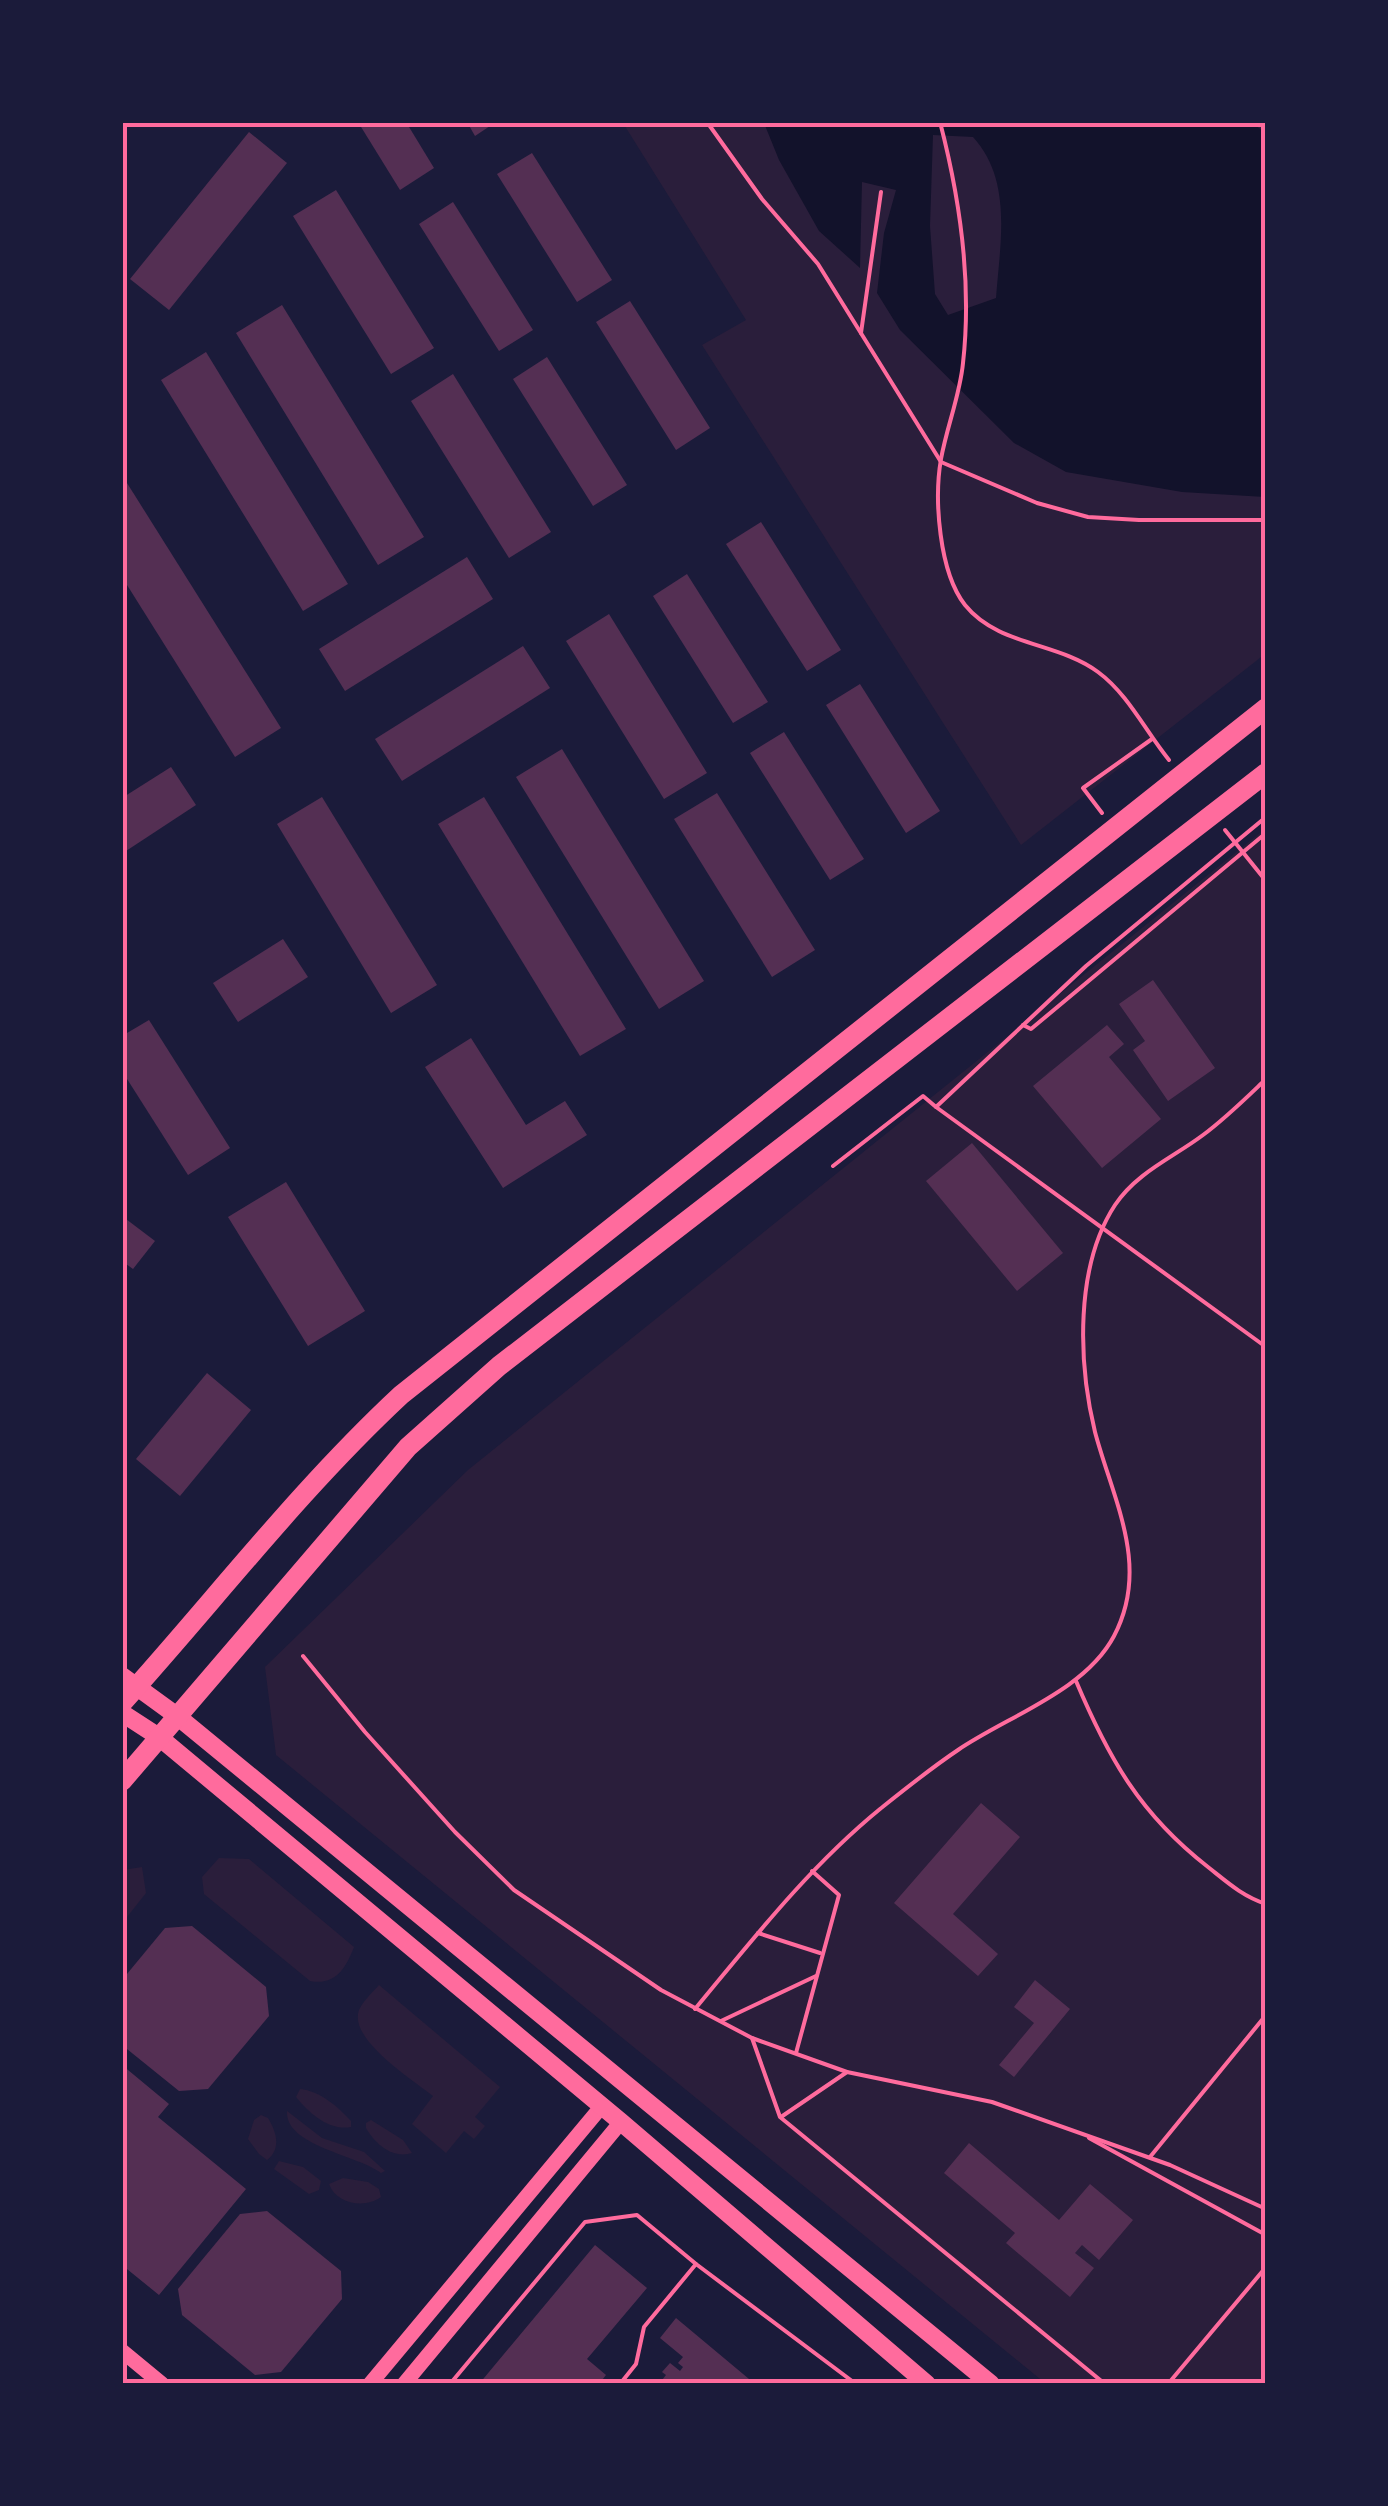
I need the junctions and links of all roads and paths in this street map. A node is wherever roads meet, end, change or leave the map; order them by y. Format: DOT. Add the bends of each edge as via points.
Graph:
graph roads {
  1 [pos="706,122"];
  2 [pos="940,122"];
  3 [pos="881,192"];
  4 [pos="861,333"];
  5 [pos="940,462"];
  6 [pos="1266,520"];
  7 [pos="1119,692"];
  8 [pos="1266,708"];
  9 [pos="1152,739"];
  10 [pos="1266,772"];
  11 [pos="1266,817"];
  12 [pos="1114,828"];
  13 [pos="1266,833"];
  14 [pos="1023,1025"];
  15 [pos="1266,1079"];
  16 [pos="936,1106"];
  17 [pos="833,1166"];
  18 [pos="1101,1230"];
  19 [pos="1266,1347"];
  20 [pos="303,1656"];
  21 [pos="1076,1681"];
  22 [pos="127,1689"];
  23 [pos="122,1712"];
  24 [pos="177,1716"];
  25 [pos="159,1737"];
  26 [pos="122,1780"];
  27 [pos="812,1871"];
  28 [pos="1266,1904"];
  29 [pos="758,1932"];
  30 [pos="822,1954"];
  31 [pos="816,1976"];
  32 [pos="695,2008"];
  33 [pos="1266,2015"];
  34 [pos="720,2021"];
  35 [pos="752,2038"];
  36 [pos="796,2053"];
  37 [pos="847,2072"];
  38 [pos="602,2106"];
  39 [pos="780,2118"];
  40 [pos="622,2122"];
  41 [pos="1076,2131"];
  42 [pos="1150,2158"];
  43 [pos="1266,2209"];
  44 [pos="1266,2235"];
  45 [pos="696,2264"];
  46 [pos="1266,2268"];
  47 [pos="122,2351"];
  48 [pos="162,2384"];
  49 [pos="370,2384"];
  50 [pos="404,2384"];
  51 [pos="450,2384"];
  52 [pos="620,2384"];
  53 [pos="856,2384"];
  54 [pos="927,2384"];
  55 [pos="991,2384"];
  56 [pos="1105,2384"];
  57 [pos="1168,2384"];
  1 -- 4 [label="path" via="818,264"];
  2 -- 5 [label="path" via="954,176 965,276 963,362"];
  3 -- 4 [label="path"];
  4 -- 5 [label="path"];
  5 -- 6 [label="path" via="1088,517"];
  5 -- 7 [label="path" via="941,552 966,607 1027,644 1072,656"];
  8 -- 12 [label="main road"];
  9 -- 12 [label="path" via="1083,788"];
  10 -- 24 [label="main road" via="499,1366 408,1447"];
  11 -- 14 [label="path"];
  12 -- 22 [label="main road" via="401,1395"];
  13 -- 14 [label="path" via="1031,1029"];
  14 -- 16 [label="path"];
  15 -- 18 [label="path" via="1136,1182"];
  16 -- 17 [label="path" via="923,1096"];
  16 -- 18 [label="path"];
  18 -- 19 [label="path"];
  18 -- 21 [label="path" via="1087,1268 1087,1378 1095,1429 1124,1516 1130,1586 1114,1637"];
  20 -- 32 [label="path" via="514,1890"];
  21 -- 27 [label="path" via="958,1750"];
  21 -- 28 [label="path" via="1103,1744 1146,1808 1178,1844 1246,1897"];
  22 -- 24 [label="main road"];
  23 -- 25 [label="main road"];
  24 -- 25 [label="main road"];
  24 -- 55 [label="main road"];
  25 -- 26 [label="main road"];
  25 -- 38 [label="main road"];
  27 -- 29 [label="path"];
  27 -- 30 [label="path" via="839,1895"];
  29 -- 30 [label="path"];
  29 -- 32 [label="path"];
  30 -- 31 [label="path"];
  31 -- 34 [label="path"];
  31 -- 36 [label="path"];
  32 -- 34 [label="path"];
  33 -- 42 [label="path"];
  34 -- 35 [label="path"];
  35 -- 36 [label="path"];
  35 -- 39 [label="path"];
  36 -- 37 [label="path"];
  37 -- 39 [label="path"];
  37 -- 41 [label="path" via="992,2102"];
  38 -- 40 [label="main road"];
  38 -- 49 [label="street"];
  39 -- 56 [label="path"];
  40 -- 50 [label="street"];
  40 -- 54 [label="main road"];
  41 -- 42 [label="path"];
  41 -- 44 [label="path"];
  42 -- 43 [label="path"];
  45 -- 51 [label="path" via="636,2215 585,2222"];
  45 -- 52 [label="path" via="644,2327 636,2364"];
  45 -- 53 [label="path"];
  46 -- 57 [label="path"];
  47 -- 48 [label="street"];
}
